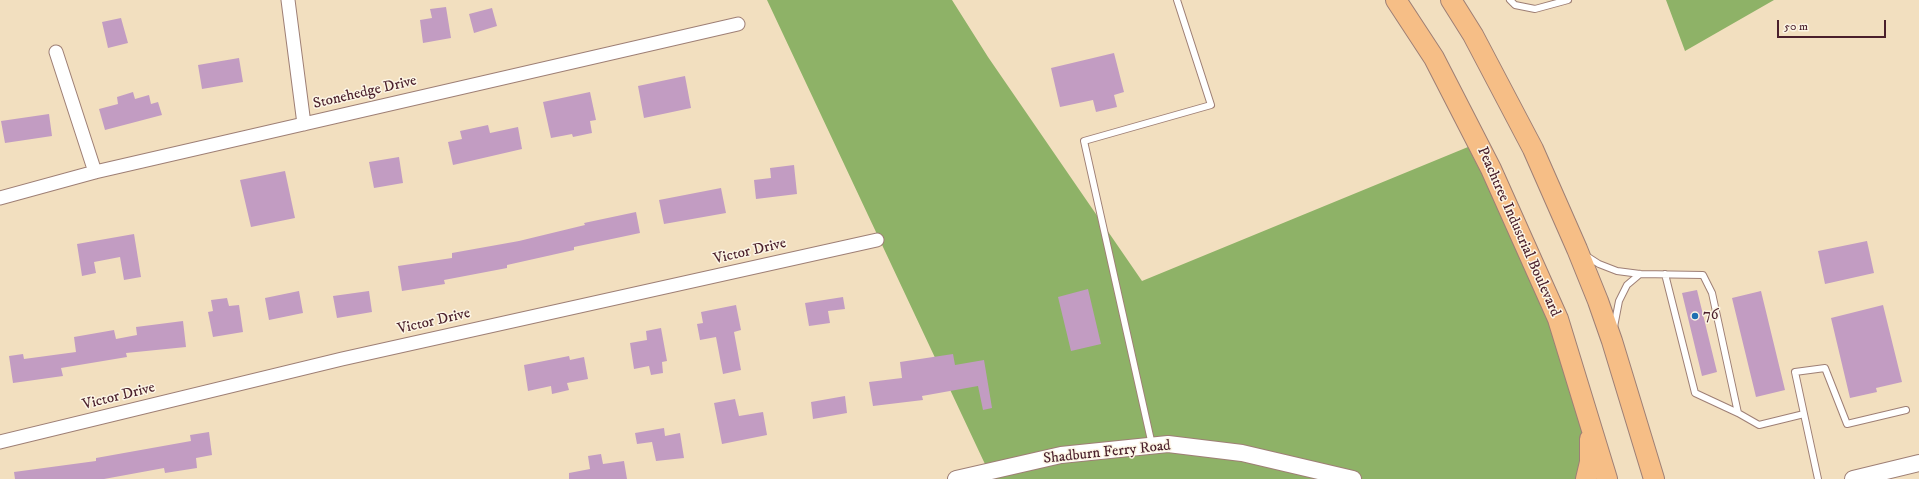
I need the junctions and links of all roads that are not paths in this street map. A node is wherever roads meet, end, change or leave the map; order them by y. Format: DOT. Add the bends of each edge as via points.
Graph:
graph roads {
  1 [pos="288,0"];
  2 [pos="1177,0"];
  3 [pos="1396,0"];
  4 [pos="1451,0"];
  5 [pos="1510,0"];
  6 [pos="1568,0"];
  7 [pos="738,24"];
  8 [pos="56,52"];
  9 [pos="304,124"];
  10 [pos="95,172"];
  11 [pos="0,198"];
  12 [pos="877,240"];
  13 [pos="1577,250"];
  14 [pos="1640,274"];
  15 [pos="1665,274"];
  16 [pos="1612,341"];
  17 [pos="1906,410"];
  18 [pos="1738,413"];
  19 [pos="1804,414"];
  20 [pos="1590,419"];
  21 [pos="0,442"];
  22 [pos="1152,445"];
  23 [pos="1647,455"];
  24 [pos="1919,463"];
  25 [pos="956,479"];
  26 [pos="1353,479"];
  27 [pos="1586,479"];
  28 [pos="1607,479"];
  29 [pos="1654,479"];
  30 [pos="1670,479"];
  31 [pos="1818,479"];
  32 [pos="1853,479"];
  1 -- 9 [label="street"];
  2 -- 22 [label="lane" via="1211,105 1084,141"];
  3 -- 20 [label="main road, Peachtree Industrial Boulevard" via="1434,58 1491,169 1558,319"];
  4 -- 13 [label="main road" via="1473,35 1533,149"];
  5 -- 6 [label="lane" via="1515,5 1536,10"];
  7 -- 9 [label="street, Stonehedge Drive"];
  8 -- 10 [label="street"];
  9 -- 10 [label="street, Stonehedge Drive"];
  10 -- 11 [label="street, Stonehedge Drive"];
  12 -- 21 [label="street, Victor Drive" via="342,359"];
  13 -- 14 [label="lane" via="1599,264 1617,271"];
  13 -- 16 [label="main road"];
  14 -- 15 [label="lane"];
  14 -- 16 [label="lane" via="1627,285 1618,301"];
  15 -- 18 [label="lane" via="1695,393"];
  15 -- 18 [label="lane" via="1703,275 1712,292"];
  16 -- 23 [label="main road"];
  17 -- 19 [label="lane" via="1847,424 1825,368 1795,372"];
  18 -- 19 [label="lane" via="1759,425"];
  19 -- 31 [label="lane"];
  20 -- 27 [label="main road" via="1590,462"];
  20 -- 28 [label="main road, Peachtree Industrial Boulevard"];
  22 -- 25 [label="street, Shadburn Ferry Road" via="1061,455"];
  22 -- 26 [label="street, Shadburn Ferry Road" via="1168,444 1242,453"];
  23 -- 29 [label="main road"];
  23 -- 30 [label="main road"];
  24 -- 32 [label="street"];
}
